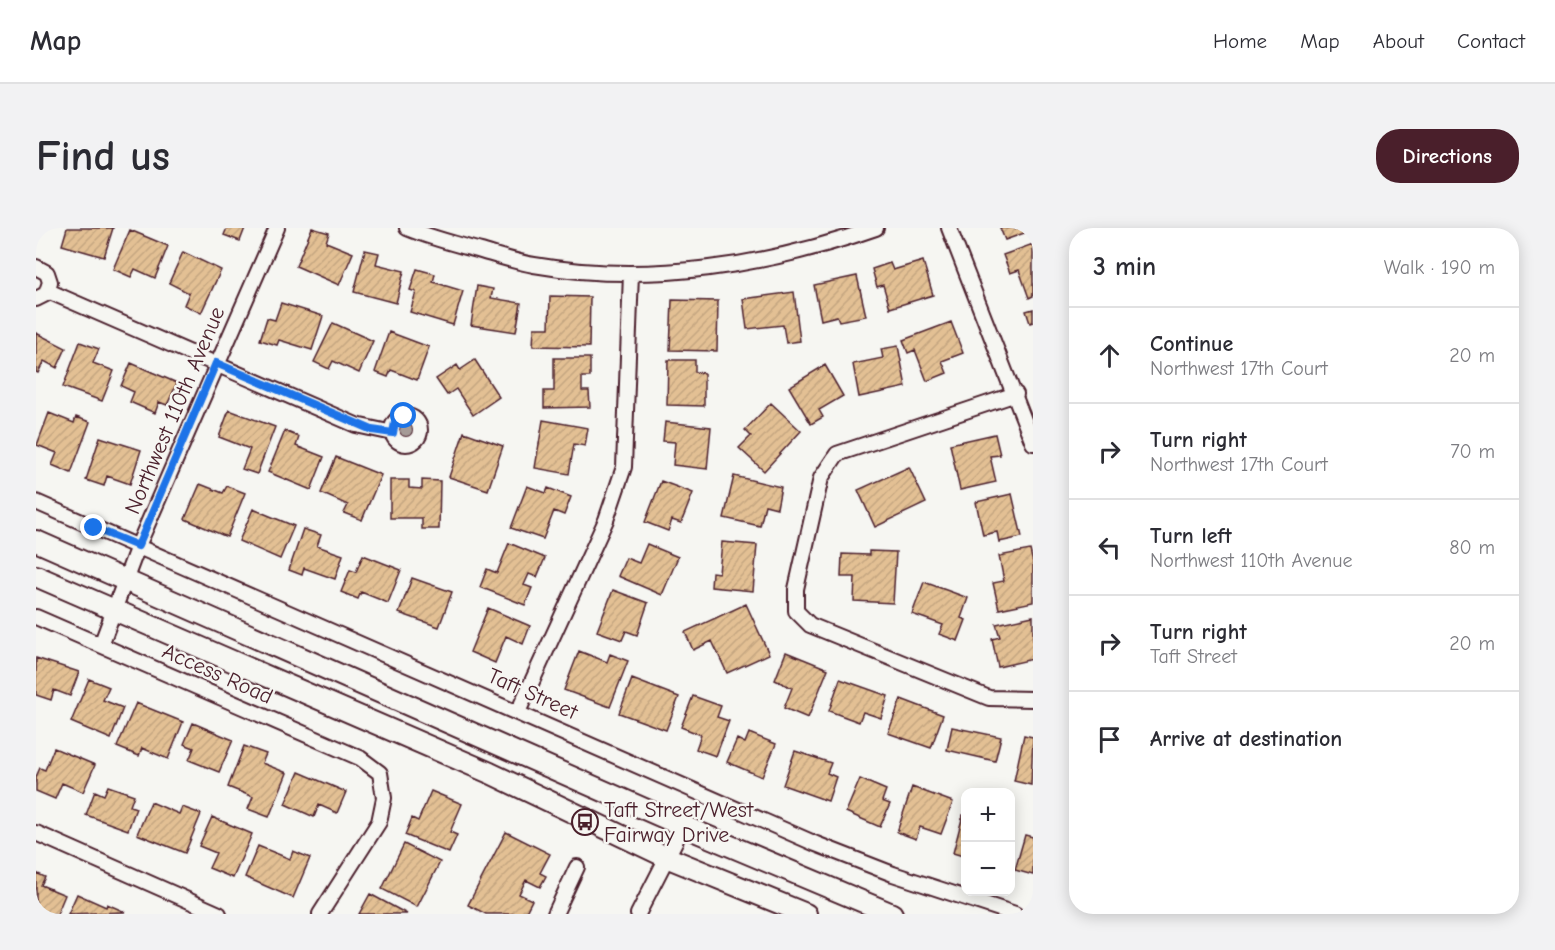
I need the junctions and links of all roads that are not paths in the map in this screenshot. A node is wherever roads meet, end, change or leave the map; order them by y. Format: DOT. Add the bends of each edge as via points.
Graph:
graph roads {
  1 [pos="277,228"];
  2 [pos="407,228"];
  3 [pos="876,228"];
  4 [pos="949,228"];
  5 [pos="36,267"];
  6 [pos="631,273"];
  7 [pos="48,291"];
  8 [pos="36,298"];
  9 [pos="216,363"];
  10 [pos="1016,394"];
  11 [pos="393,433"];
  12 [pos="1033,443"];
  13 [pos="36,502"];
  14 [pos="36,541"];
  15 [pos="138,546"];
  16 [pos="36,576"];
  17 [pos="125,579"];
  18 [pos="114,610"];
  19 [pos="36,617"];
  20 [pos="101,645"];
  21 [pos="1033,699"];
  22 [pos="518,712"];
  23 [pos="683,826"];
  24 [pos="36,833"];
  25 [pos="666,857"];
  26 [pos="577,867"];
  27 [pos="219,914"];
  28 [pos="320,914"];
  29 [pos="555,914"];
  30 [pos="638,914"];
  31 [pos="806,914"];
  32 [pos="892,914"];
  33 [pos="1015,914"];
  1 -- 9 [label="street, Northwest 110th Avenue"];
  2 -- 6 [label="street" via="427,237 534,265"];
  3 -- 6 [label="street" via="738,265"];
  4 -- 10 [label="street"];
  5 -- 7 [label="street" via="49,277"];
  6 -- 22 [label="street" via="624,467 606,520"];
  7 -- 8 [label="street"];
  7 -- 9 [label="street"];
  9 -- 11 [label="street" via="356,425"];
  9 -- 15 [label="street, Northwest 110th Avenue"];
  10 -- 12 [label="street"];
  10 -- 21 [label="street" via="837,454 821,478 796,589 796,611 810,625 989,698"];
  13 -- 15 [label="street, Taft Street"];
  14 -- 17 [label="street"];
  15 -- 17 [label="street, Northwest 110th Avenue"];
  15 -- 22 [label="street, Taft Street"];
  16 -- 18 [label="street"];
  17 -- 18 [label="street, Northwest 110th Avenue"];
  17 -- 23 [label="street"];
  18 -- 20 [label="street, Northwest 110th Avenue"];
  18 -- 25 [label="street" via="490,773"];
  19 -- 20 [label="street, Access Road"];
  20 -- 28 [label="street, Access Road" via="360,758 380,773 384,798 380,822"];
  22 -- 33 [label="street, Taft Street" via="816,844 892,874"];
  23 -- 25 [label="street"];
  23 -- 32 [label="street"];
  24 -- 27 [label="street"];
  25 -- 30 [label="street"];
  25 -- 31 [label="street"];
  26 -- 29 [label="street"];
}
